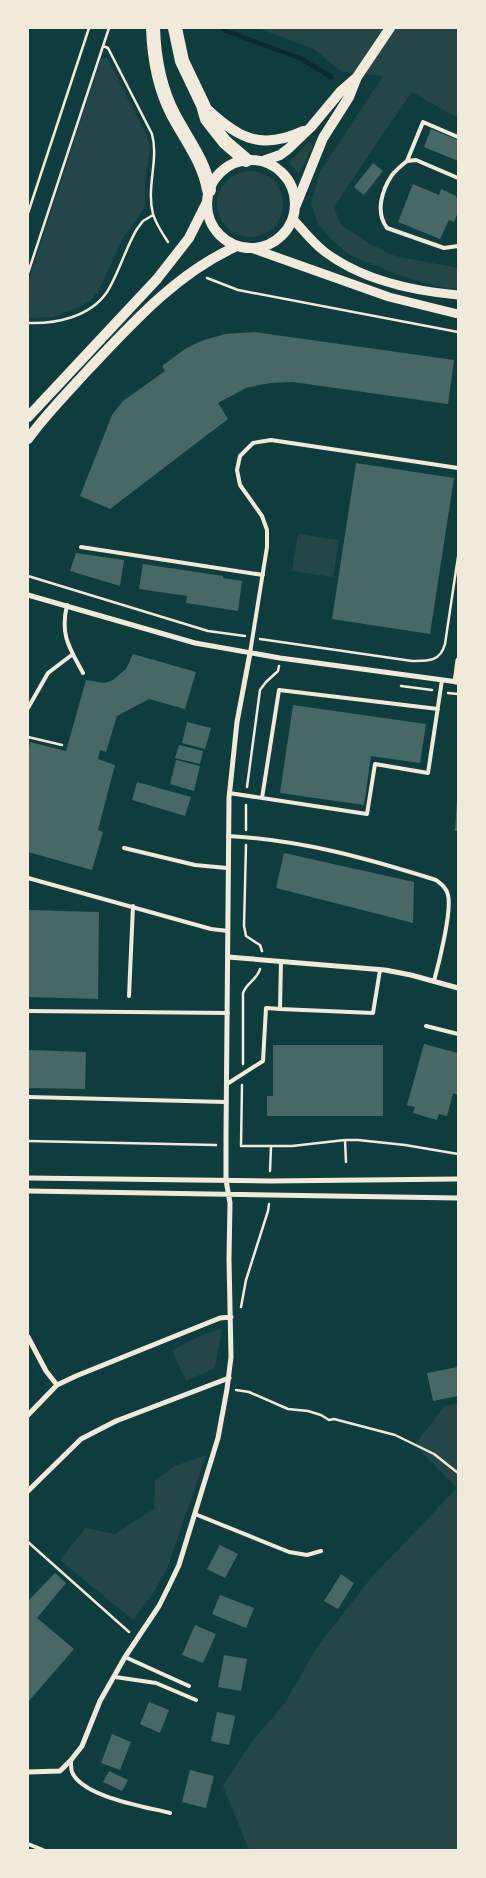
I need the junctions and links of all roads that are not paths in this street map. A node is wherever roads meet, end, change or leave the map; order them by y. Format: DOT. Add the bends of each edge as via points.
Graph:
graph roads {
  1 [pos="153,28"];
  2 [pos="175,28"];
  3 [pos="390,28"];
  4 [pos="357,77"];
  5 [pos="203,105"];
  6 [pos="310,127"];
  7 [pos="458,137"];
  8 [pos="246,160"];
  9 [pos="263,161"];
  10 [pos="407,161"];
  11 [pos="458,178"];
  12 [pos="208,196"];
  13 [pos="296,206"];
  14 [pos="293,219"];
  15 [pos="237,246"];
  16 [pos="458,246"];
  17 [pos="251,248"];
  18 [pos="458,295"];
  19 [pos="458,314"];
  20 [pos="28,418"];
  21 [pos="28,439"];
  22 [pos="458,468"];
  23 [pos="81,547"];
  24 [pos="263,576"];
  25 [pos="28,596"];
  26 [pos="67,605"];
  27 [pos="250,653"];
  28 [pos="73,654"];
  29 [pos="458,660"];
  30 [pos="83,673"];
  31 [pos="442,680"];
  32 [pos="457,682"];
  33 [pos="28,708"];
  34 [pos="438,709"];
  35 [pos="230,793"];
  36 [pos="262,798"];
  37 [pos="228,836"];
  38 [pos="124,848"];
  39 [pos="228,868"];
  40 [pos="28,878"];
  41 [pos="133,906"];
  42 [pos="228,931"];
  43 [pos="228,957"];
  44 [pos="281,961"];
  45 [pos="380,970"];
  46 [pos="434,981"];
  47 [pos="458,988"];
  48 [pos="129,996"];
  49 [pos="280,1009"];
  50 [pos="28,1011"];
  51 [pos="228,1013"];
  52 [pos="426,1026"];
  53 [pos="458,1034"];
  54 [pos="227,1084"];
  55 [pos="28,1097"];
  56 [pos="226,1102"];
  57 [pos="28,1178"];
  58 [pos="458,1178"];
  59 [pos="226,1180"];
  60 [pos="28,1191"];
  61 [pos="229,1194"];
  62 [pos="458,1198"];
  63 [pos="231,1316"];
  64 [pos="28,1337"];
  65 [pos="229,1378"];
  66 [pos="57,1385"];
  67 [pos="28,1415"];
  68 [pos="28,1491"];
  69 [pos="195,1514"];
  70 [pos="321,1551"];
  71 [pos="125,1657"];
  72 [pos="115,1677"];
  73 [pos="188,1686"];
  74 [pos="196,1700"];
  75 [pos="71,1760"];
  76 [pos="28,1772"];
  77 [pos="170,1813"];
  78 [pos="28,1844"];
  79 [pos="43,1850"];
  1 -- 12 [label="highway" via="154,52 164,92 173,115 204,168"];
  2 -- 5 [label="highway" via="182,61"];
  3 -- 4 [label="main road"];
  4 -- 6 [label="main road" via="341,90"];
  4 -- 13 [label="main road" via="349,97 323,138"];
  5 -- 6 [label="main road" via="232,130 258,140 282,140"];
  5 -- 8 [label="highway" via="212,127"];
  6 -- 9 [label="main road" via="280,155"];
  7 -- 10 [label="lane" via="423,122"];
  8 -- 9 [label="main road"];
  8 -- 12 [label="main road" via="223,170 213,181"];
  9 -- 13 [label="main road" via="285,175 293,190"];
  10 -- 11 [label="lane" via="416,160"];
  10 -- 16 [label="lane" via="392,175 380,203 382,221 387,228 444,248"];
  12 -- 15 [label="main road" via="210,221 229,242"];
  12 -- 20 [label="main road" via="196,227 175,258"];
  13 -- 14 [label="main road"];
  14 -- 17 [label="main road" via="276,240"];
  14 -- 18 [label="street" via="324,252 360,273 400,286"];
  15 -- 17 [label="main road"];
  15 -- 21 [label="main road" via="204,262 165,292 110,346"];
  17 -- 19 [label="street" via="389,297"];
  22 -- 24 [label="lane" via="271,440 253,443 240,456 237,470 240,485 262,516 267,530"];
  23 -- 24 [label="lane"];
  24 -- 27 [label="lane"];
  25 -- 26 [label="street"];
  26 -- 27 [label="street" via="195,643"];
  26 -- 28 [label="lane" via="64,634"];
  27 -- 31 [label="street"];
  27 -- 35 [label="street" via="237,722"];
  28 -- 30 [label="lane"];
  28 -- 33 [label="lane" via="48,673"];
  29 -- 32 [label="street"];
  31 -- 32 [label="street"];
  31 -- 34 [label="lane"];
  34 -- 36 [label="lane" via="279,690"];
  34 -- 36 [label="lane" via="428,773 375,764 367,814"];
  35 -- 36 [label="lane"];
  35 -- 37 [label="street"];
  37 -- 39 [label="street"];
  37 -- 46 [label="lane" via="287,841 370,859 436,880 444,886 448,896 448,912"];
  38 -- 39 [label="lane" via="195,865"];
  39 -- 42 [label="street"];
  40 -- 41 [label="lane"];
  41 -- 42 [label="lane"];
  41 -- 48 [label="lane"];
  42 -- 43 [label="street"];
  43 -- 44 [label="street"];
  43 -- 51 [label="street"];
  44 -- 45 [label="street"];
  44 -- 49 [label="lane"];
  45 -- 46 [label="street"];
  45 -- 49 [label="lane" via="373,1013"];
  46 -- 47 [label="street"];
  49 -- 54 [label="lane" via="266,1008 263,1061"];
  50 -- 51 [label="lane"];
  51 -- 54 [label="street"];
  52 -- 53 [label="lane"];
  54 -- 56 [label="street"];
  55 -- 56 [label="lane"];
  56 -- 59 [label="street"];
  57 -- 59 [label="street"];
  58 -- 59 [label="street"];
  59 -- 61 [label="street"];
  60 -- 61 [label="street"];
  61 -- 62 [label="street"];
  61 -- 63 [label="street"];
  63 -- 65 [label="street"];
  63 -- 66 [label="street"];
  64 -- 66 [label="street"];
  65 -- 68 [label="street" via="116,1421 81,1439"];
  65 -- 69 [label="street" via="218,1438"];
  66 -- 67 [label="street"];
  69 -- 70 [label="lane" via="288,1552 307,1555"];
  69 -- 71 [label="street" via="179,1565 160,1606"];
  71 -- 72 [label="street"];
  71 -- 73 [label="lane"];
  72 -- 74 [label="lane" via="156,1684"];
  72 -- 75 [label="street" via="100,1701 82,1746"];
  75 -- 76 [label="street" via="60,1771"];
  75 -- 77 [label="lane" via="72,1773 97,1793"];
  78 -- 79 [label="lane"];
}
